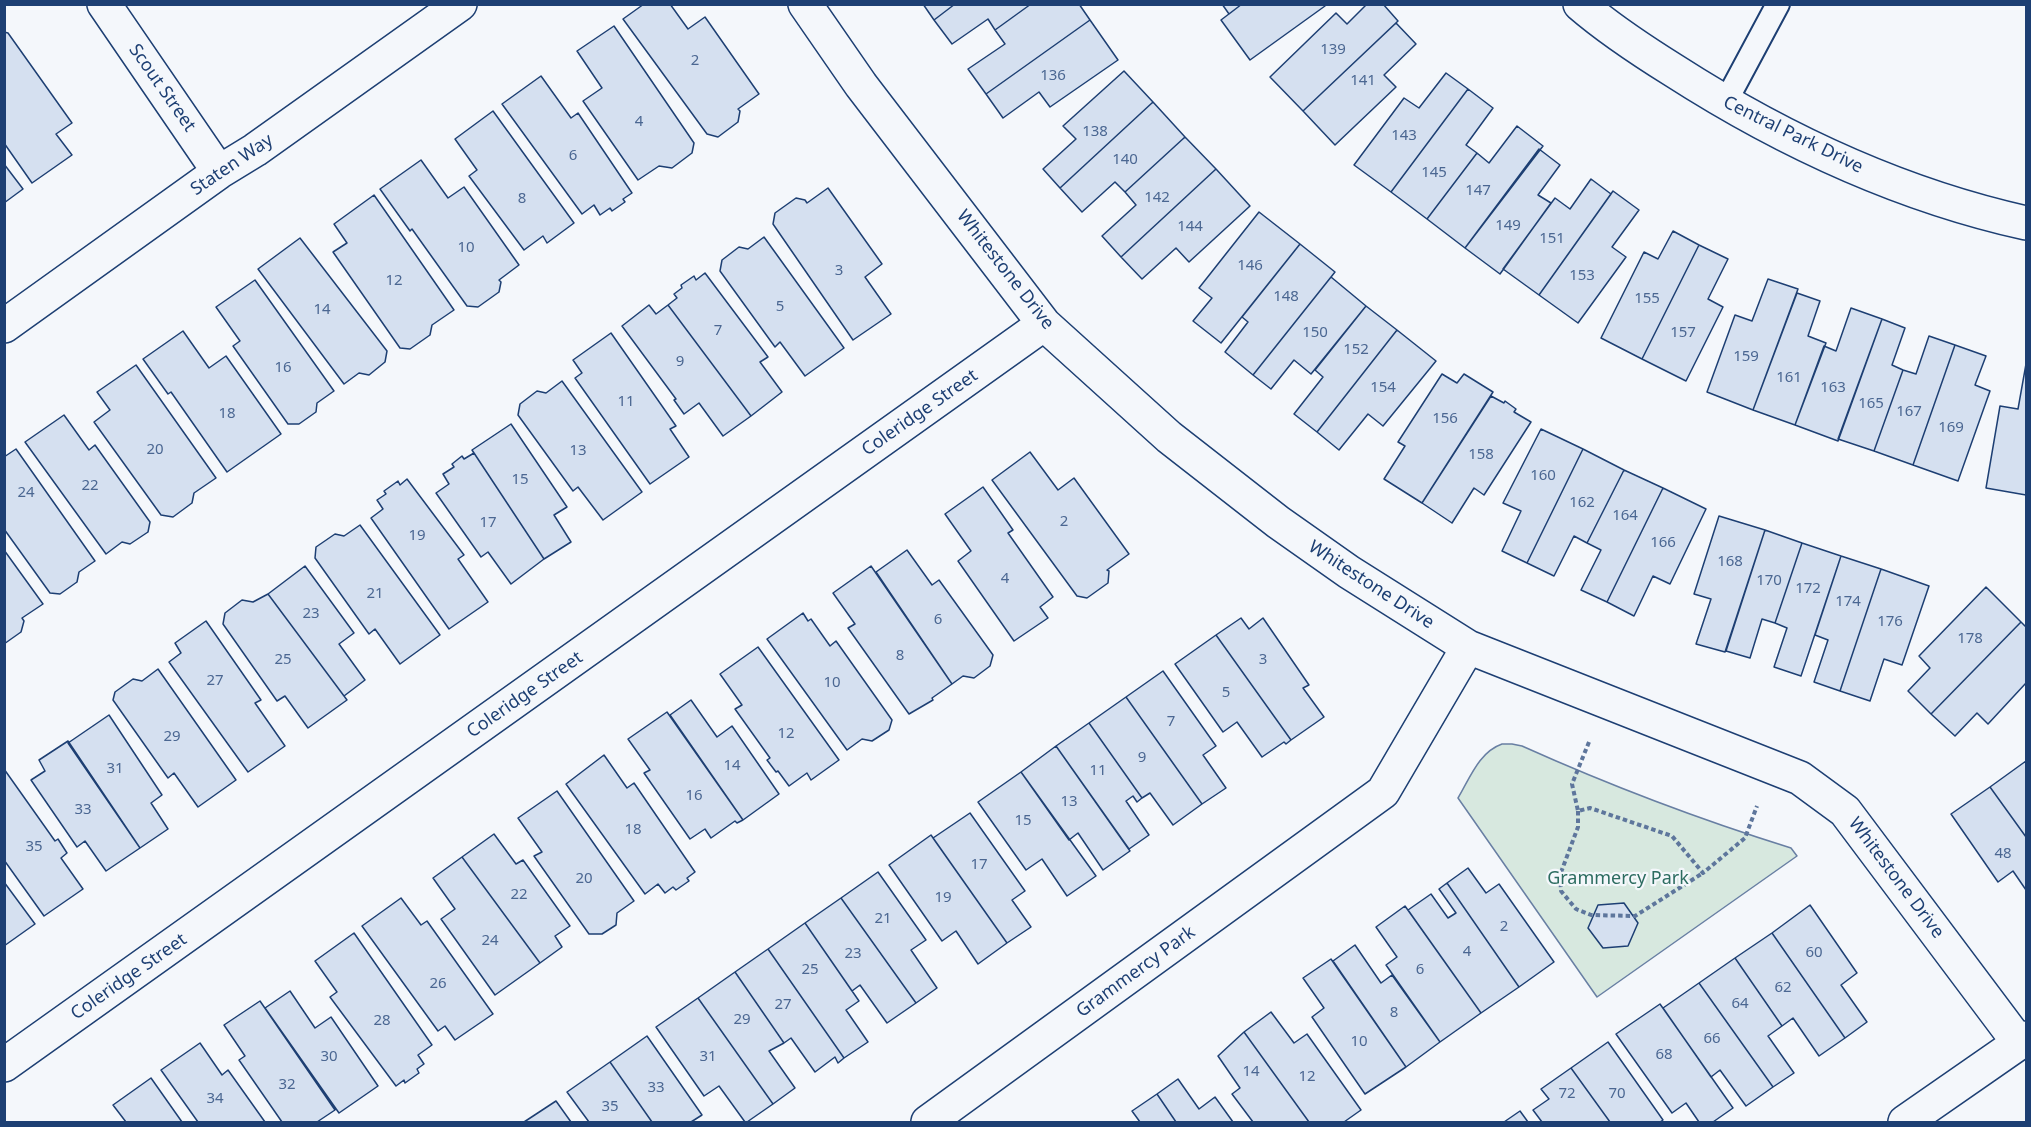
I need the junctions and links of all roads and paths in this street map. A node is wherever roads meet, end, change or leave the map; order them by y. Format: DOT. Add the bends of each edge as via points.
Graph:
graph roads {
  1 [pos="104,4"];
  2 [pos="460,4"];
  3 [pos="806,4"];
  4 [pos="1580,4"];
  5 [pos="1778,4"];
  6 [pos="1725,102"];
  7 [pos="219,172"];
  8 [pos="2026,223"];
  9 [pos="1044,324"];
  10 [pos="4,326"];
  11 [pos="1468,647"];
  12 [pos="1605,702"];
  13 [pos="1772,767"];
  14 [pos="1578,812"];
  15 [pos="1703,873"];
  16 [pos="2023,1040"];
  17 [pos="4,1065"];
  18 [pos="928,1122"];
  19 [pos="1905,1122"];
  1 -- 7 [label="street, Scout Street"];
  2 -- 7 [label="street, Staten Way"];
  3 -- 9 [label="street, Whitestone Drive" via="861,85"];
  4 -- 6 [label="street, Central Park Drive" via="1646,53"];
  5 -- 6 [label="lane"];
  6 -- 8 [label="street, Central Park Drive" via="1885,180"];
  7 -- 10 [label="street, Staten Way"];
  9 -- 11 [label="street, Whitestone Drive" via="1169,437 1278,522"];
  9 -- 17 [label="street, Coleridge Street"];
  11 -- 12 [label="street, Whitestone Drive"];
  11 -- 18 [label="street, Grammercy Park" via="1383,792"];
  12 -- 13 [label="street, Whitestone Drive"];
  12 -- 14 [label="path" via="1572,784"];
  13 -- 15 [label="path" via="1745,838"];
  13 -- 16 [label="street, Whitestone Drive" via="1800,778 1845,811"];
  14 -- 15 [label="path" via="1590,808 1672,836"];
  14 -- 15 [label="path" via="1578,827 1560,875 1561,891 1576,909 1591,915 1635,916"];
  16 -- 19 [label="street"];
}
